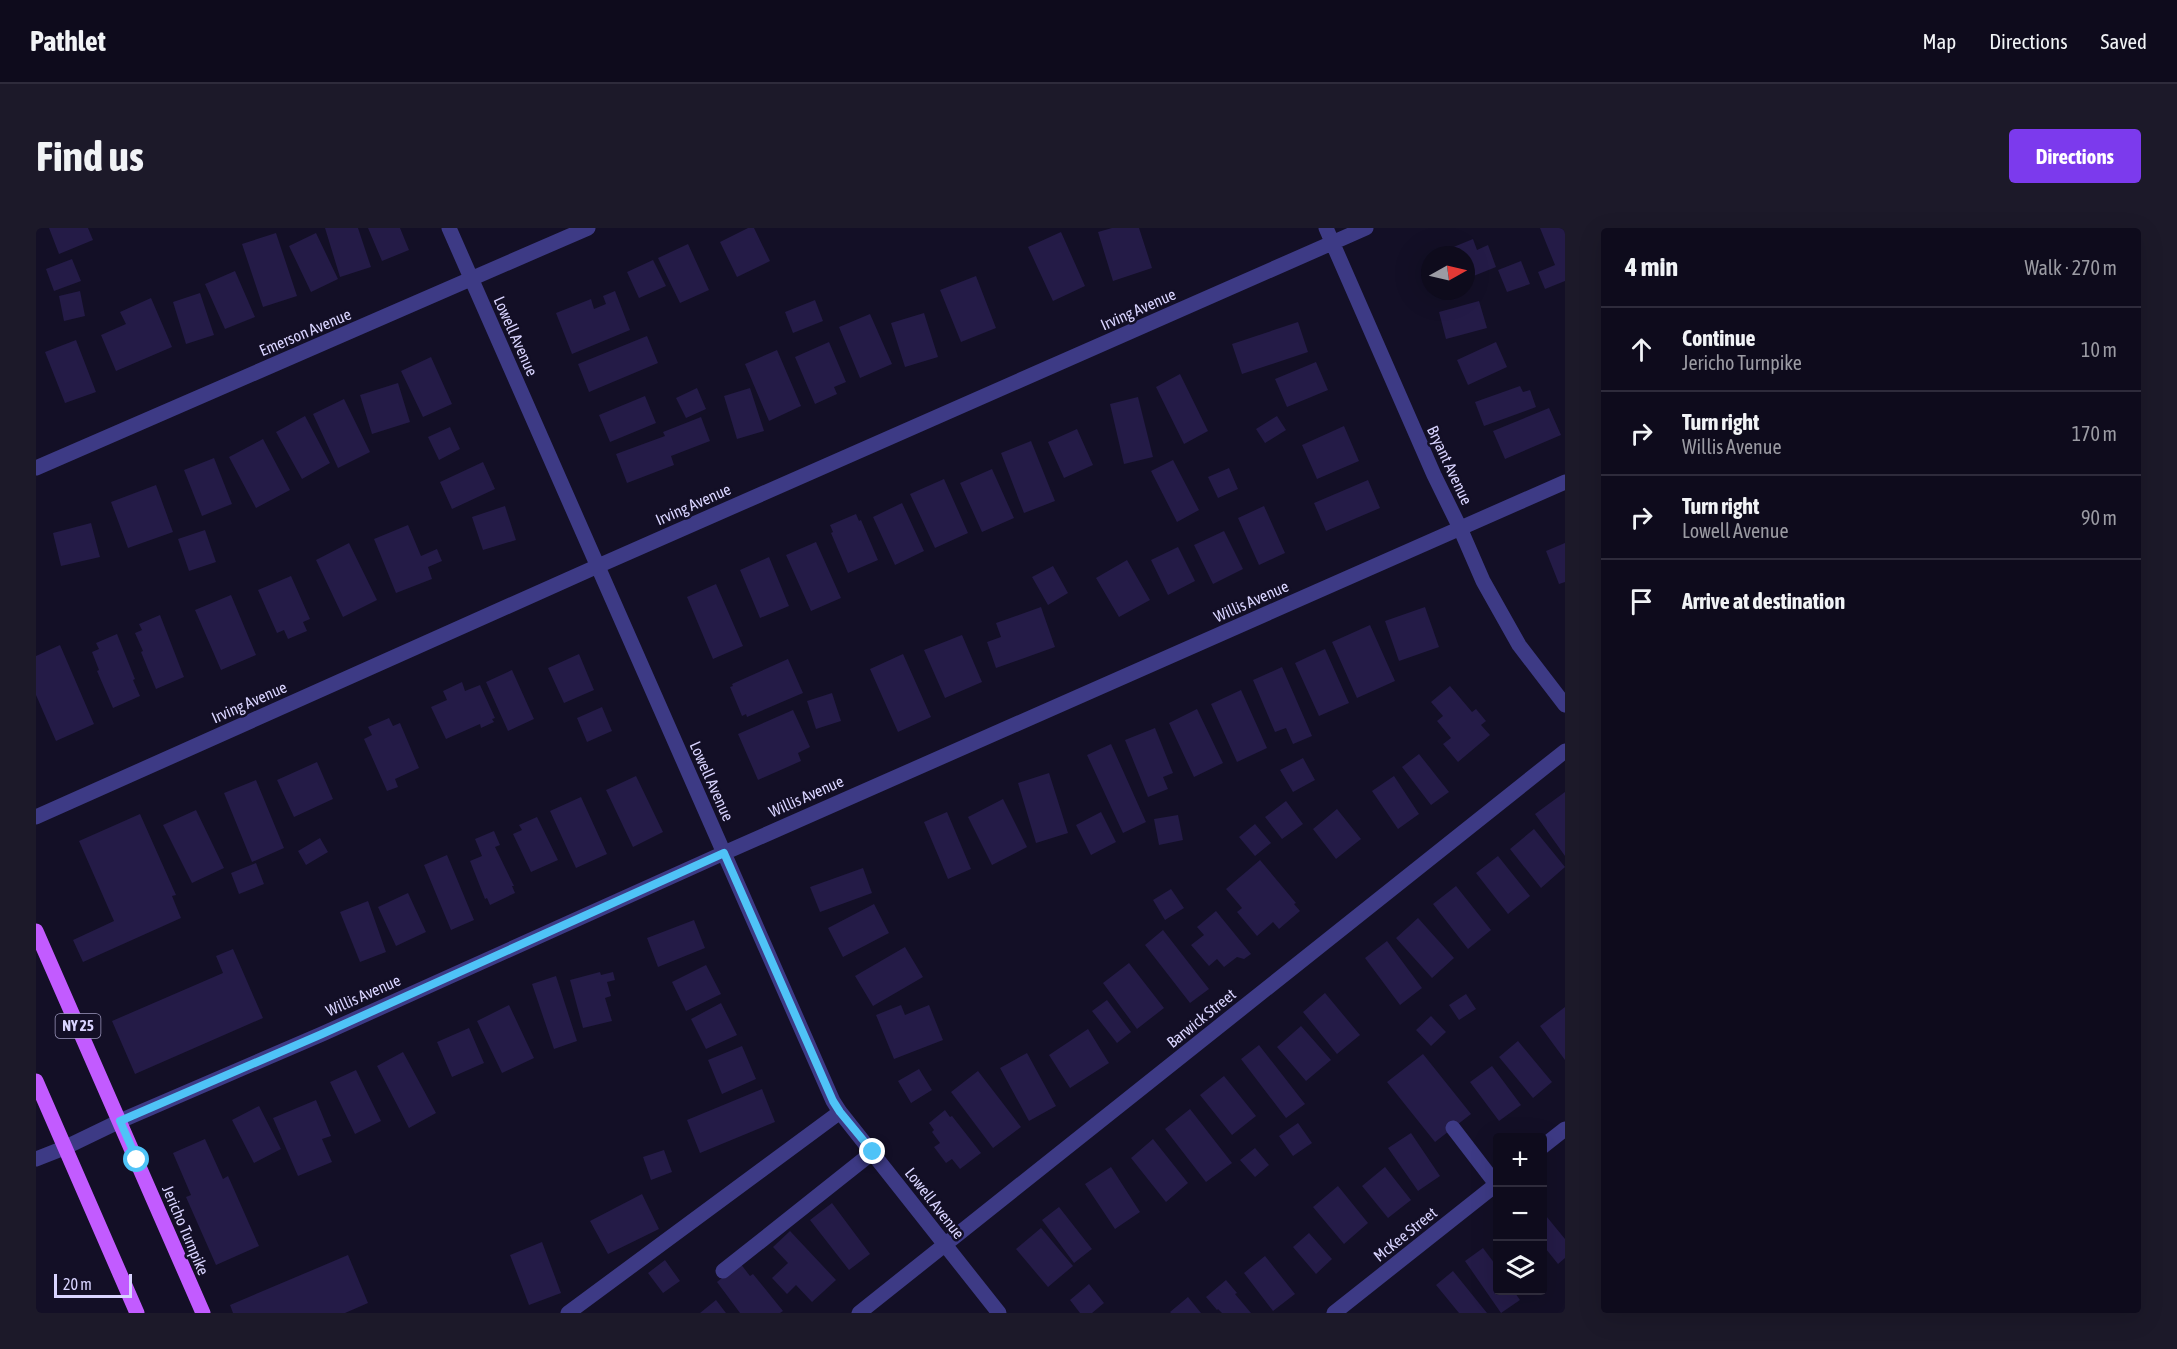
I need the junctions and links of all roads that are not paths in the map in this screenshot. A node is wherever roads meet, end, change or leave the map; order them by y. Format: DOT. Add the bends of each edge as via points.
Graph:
graph roads {
  1 [pos="449,228"];
  2 [pos="588,228"];
  3 [pos="1326,228"];
  4 [pos="1366,228"];
  5 [pos="1332,243"];
  6 [pos="471,279"];
  7 [pos="36,468"];
  8 [pos="1565,482"];
  9 [pos="1460,528"];
  10 [pos="598,566"];
  11 [pos="1565,705"];
  12 [pos="1565,751"];
  13 [pos="36,817"];
  14 [pos="724,853"];
  15 [pos="36,931"];
  16 [pos="36,1081"];
  17 [pos="840,1112"];
  18 [pos="120,1121"];
  19 [pos="1453,1128"];
  20 [pos="1565,1129"];
  21 [pos="1547,1143"];
  22 [pos="64,1148"];
  23 [pos="873,1152"];
  24 [pos="36,1159"];
  25 [pos="1493,1180"];
  26 [pos="1493,1186"];
  27 [pos="945,1245"];
  28 [pos="723,1271"];
  29 [pos="137,1313"];
  30 [pos="203,1313"];
  31 [pos="568,1313"];
  32 [pos="859,1313"];
  33 [pos="999,1313"];
  34 [pos="1334,1313"];
  1 -- 6 [label="street, Lowell Avenue"];
  2 -- 6 [label="street, Emerson Avenue"];
  3 -- 5 [label="street, Bryant Avenue"];
  4 -- 5 [label="street, Irving Avenue"];
  5 -- 9 [label="street, Bryant Avenue"];
  5 -- 10 [label="street, Irving Avenue"];
  6 -- 7 [label="street, Emerson Avenue"];
  6 -- 10 [label="street, Lowell Avenue"];
  8 -- 9 [label="street, Willis Avenue"];
  9 -- 11 [label="street, Bryant Avenue" via="1483,582 1519,645"];
  9 -- 14 [label="street, Willis Avenue"];
  10 -- 13 [label="street, Irving Avenue"];
  10 -- 14 [label="street, Lowell Avenue"];
  12 -- 27 [label="street, Barwick Street"];
  14 -- 17 [label="street, Lowell Avenue"];
  14 -- 18 [label="street, Willis Avenue"];
  15 -- 18 [label="main road, Jericho Turnpike / NY 25"];
  16 -- 22 [label="main road"];
  17 -- 23 [label="street, Lowell Avenue"];
  17 -- 31 [label="street"];
  18 -- 22 [label="street, Willis Avenue"];
  18 -- 30 [label="main road, Jericho Turnpike / NY 25"];
  19 -- 25 [label="street"];
  20 -- 21 [label="street"];
  22 -- 24 [label="street, Willis Avenue"];
  22 -- 29 [label="main road"];
  23 -- 27 [label="street, Lowell Avenue"];
  23 -- 28 [label="street"];
  26 -- 34 [label="street, McKee Street"];
  27 -- 32 [label="street, Barwick Street"];
  27 -- 33 [label="street, Lowell Avenue"];
}
